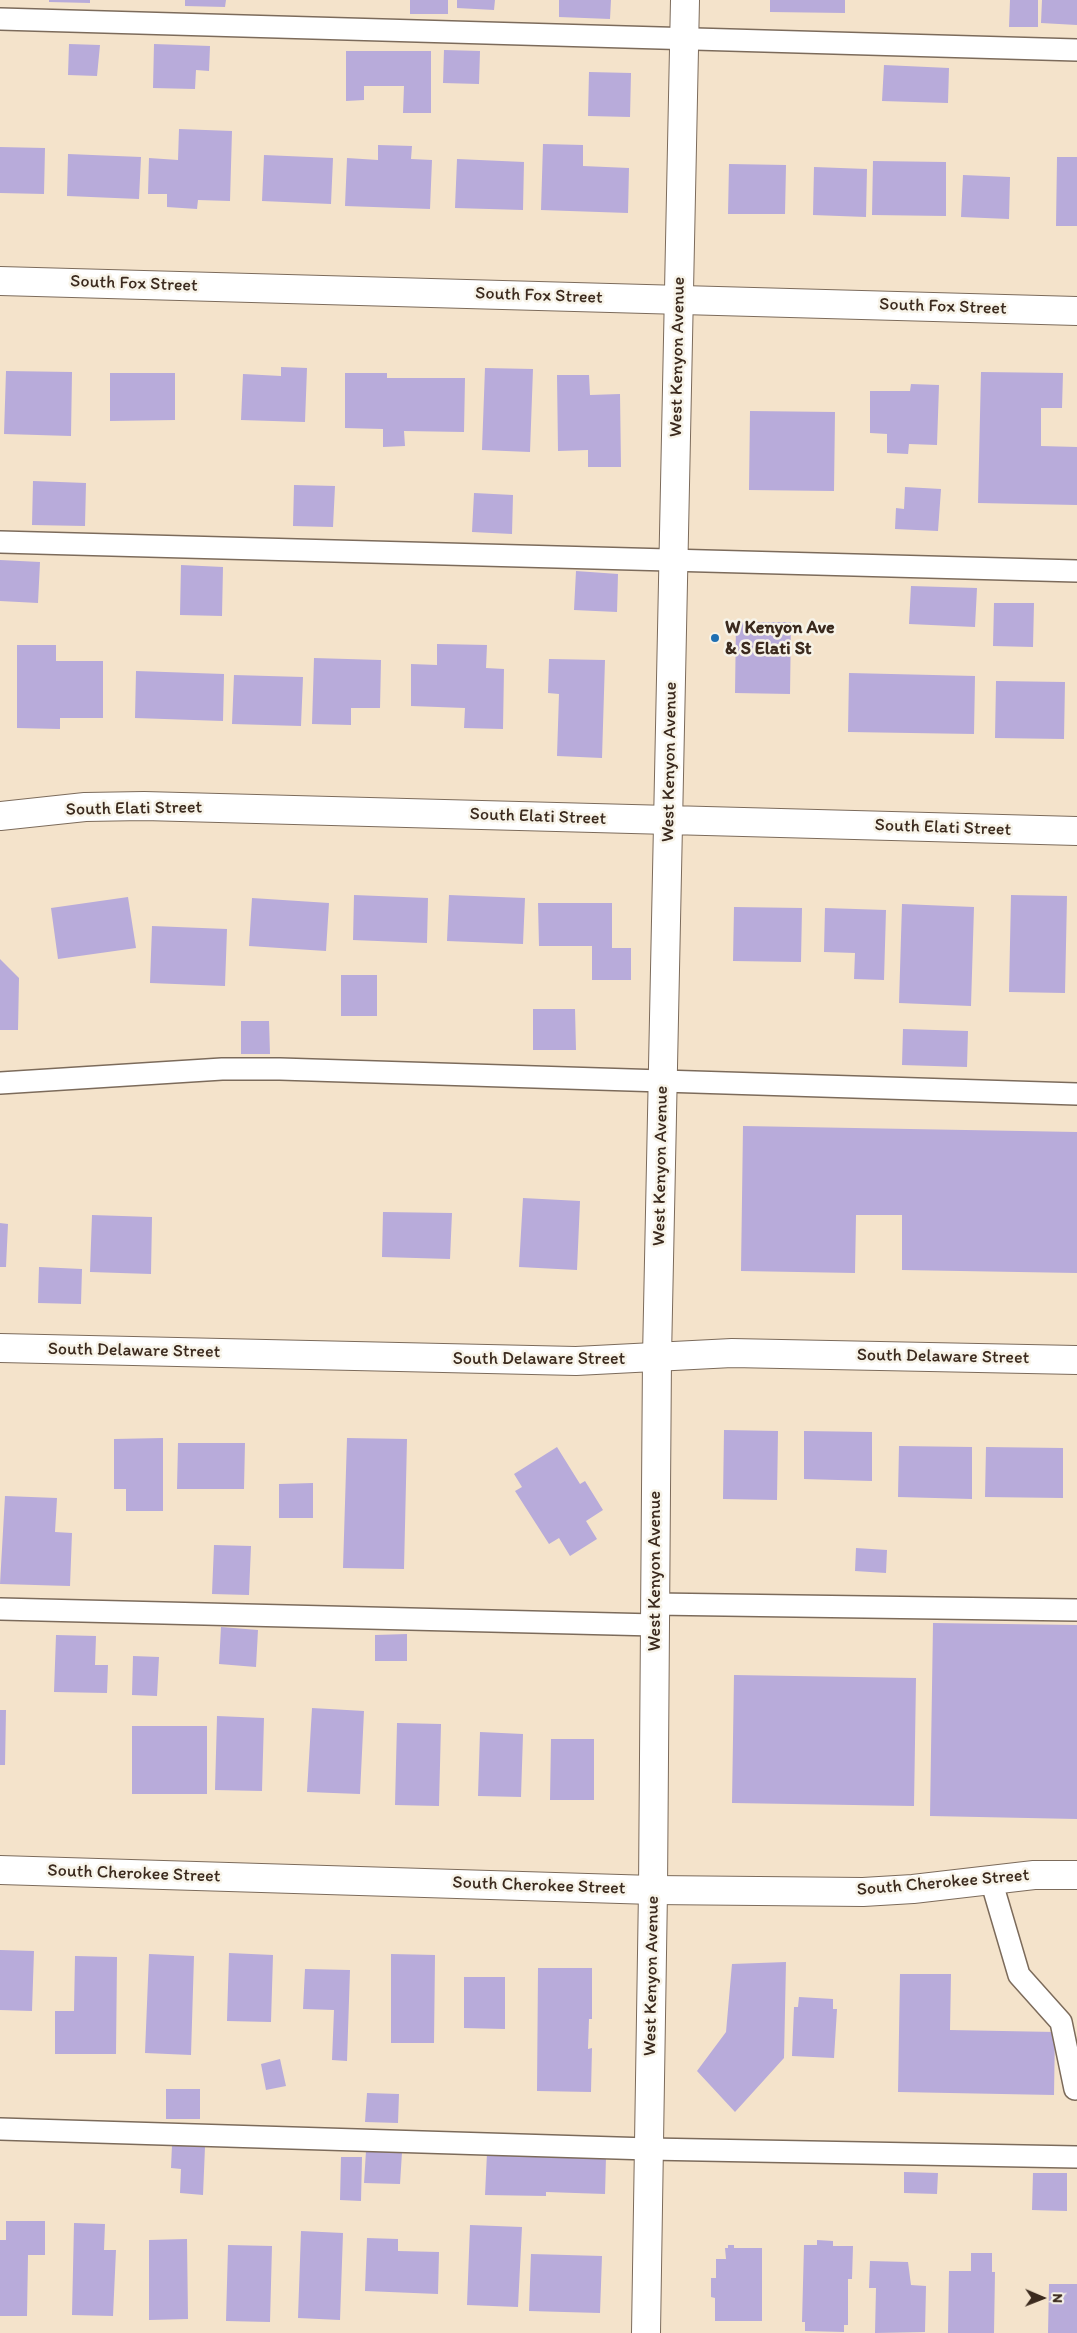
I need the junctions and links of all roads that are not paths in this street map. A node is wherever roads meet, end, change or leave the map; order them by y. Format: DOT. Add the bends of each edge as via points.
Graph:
graph roads {
  1 [pos="686,0"];
  2 [pos="0,19"];
  3 [pos="685,40"];
  4 [pos="1077,50"];
  5 [pos="0,281"];
  6 [pos="679,300"];
  7 [pos="1077,311"];
  8 [pos="0,542"];
  9 [pos="674,561"];
  10 [pos="1077,571"];
  11 [pos="0,816"];
  12 [pos="669,820"];
  13 [pos="1077,832"];
  14 [pos="663,1082"];
  15 [pos="0,1083"];
  16 [pos="1077,1094"];
  17 [pos="0,1348"];
  18 [pos="657,1357"];
  19 [pos="1077,1360"];
  20 [pos="0,1609"];
  21 [pos="1077,1610"];
  22 [pos="655,1615"];
  23 [pos="0,1870"];
  24 [pos="1077,1875"];
  25 [pos="991,1880"];
  26 [pos="653,1890"];
  27 [pos="1075,2089"];
  28 [pos="0,2129"];
  29 [pos="649,2149"];
  30 [pos="1077,2157"];
  31 [pos="646,2333"];
  1 -- 3 [label="street, West Kenyon Avenue"];
  2 -- 3 [label="lane"];
  3 -- 4 [label="lane"];
  3 -- 6 [label="street, West Kenyon Avenue"];
  5 -- 6 [label="street, South Fox Street"];
  6 -- 7 [label="street, South Fox Street"];
  6 -- 9 [label="street, West Kenyon Avenue"];
  8 -- 9 [label="lane"];
  9 -- 10 [label="lane"];
  9 -- 12 [label="street, West Kenyon Avenue"];
  11 -- 12 [label="street, South Elati Street" via="85,807 144,806"];
  12 -- 13 [label="street, South Elati Street"];
  12 -- 14 [label="street, West Kenyon Avenue"];
  14 -- 15 [label="lane" via="280,1069"];
  14 -- 16 [label="lane"];
  14 -- 18 [label="street, West Kenyon Avenue"];
  17 -- 18 [label="street, South Delaware Street" via="576,1362"];
  18 -- 19 [label="street, South Delaware Street" via="732,1352"];
  18 -- 22 [label="street, West Kenyon Avenue"];
  20 -- 22 [label="lane"];
  21 -- 22 [label="lane"];
  22 -- 26 [label="street, West Kenyon Avenue"];
  23 -- 26 [label="street, South Cherokee Street"];
  24 -- 25 [label="street, South Cherokee Street"];
  25 -- 26 [label="street, South Cherokee Street" via="863,1892"];
  25 -- 27 [label="lane" via="1018,1975 1061,2022"];
  26 -- 29 [label="street, West Kenyon Avenue"];
  28 -- 29 [label="lane"];
  29 -- 30 [label="lane"];
  29 -- 31 [label="street, West Kenyon Avenue"];
}
